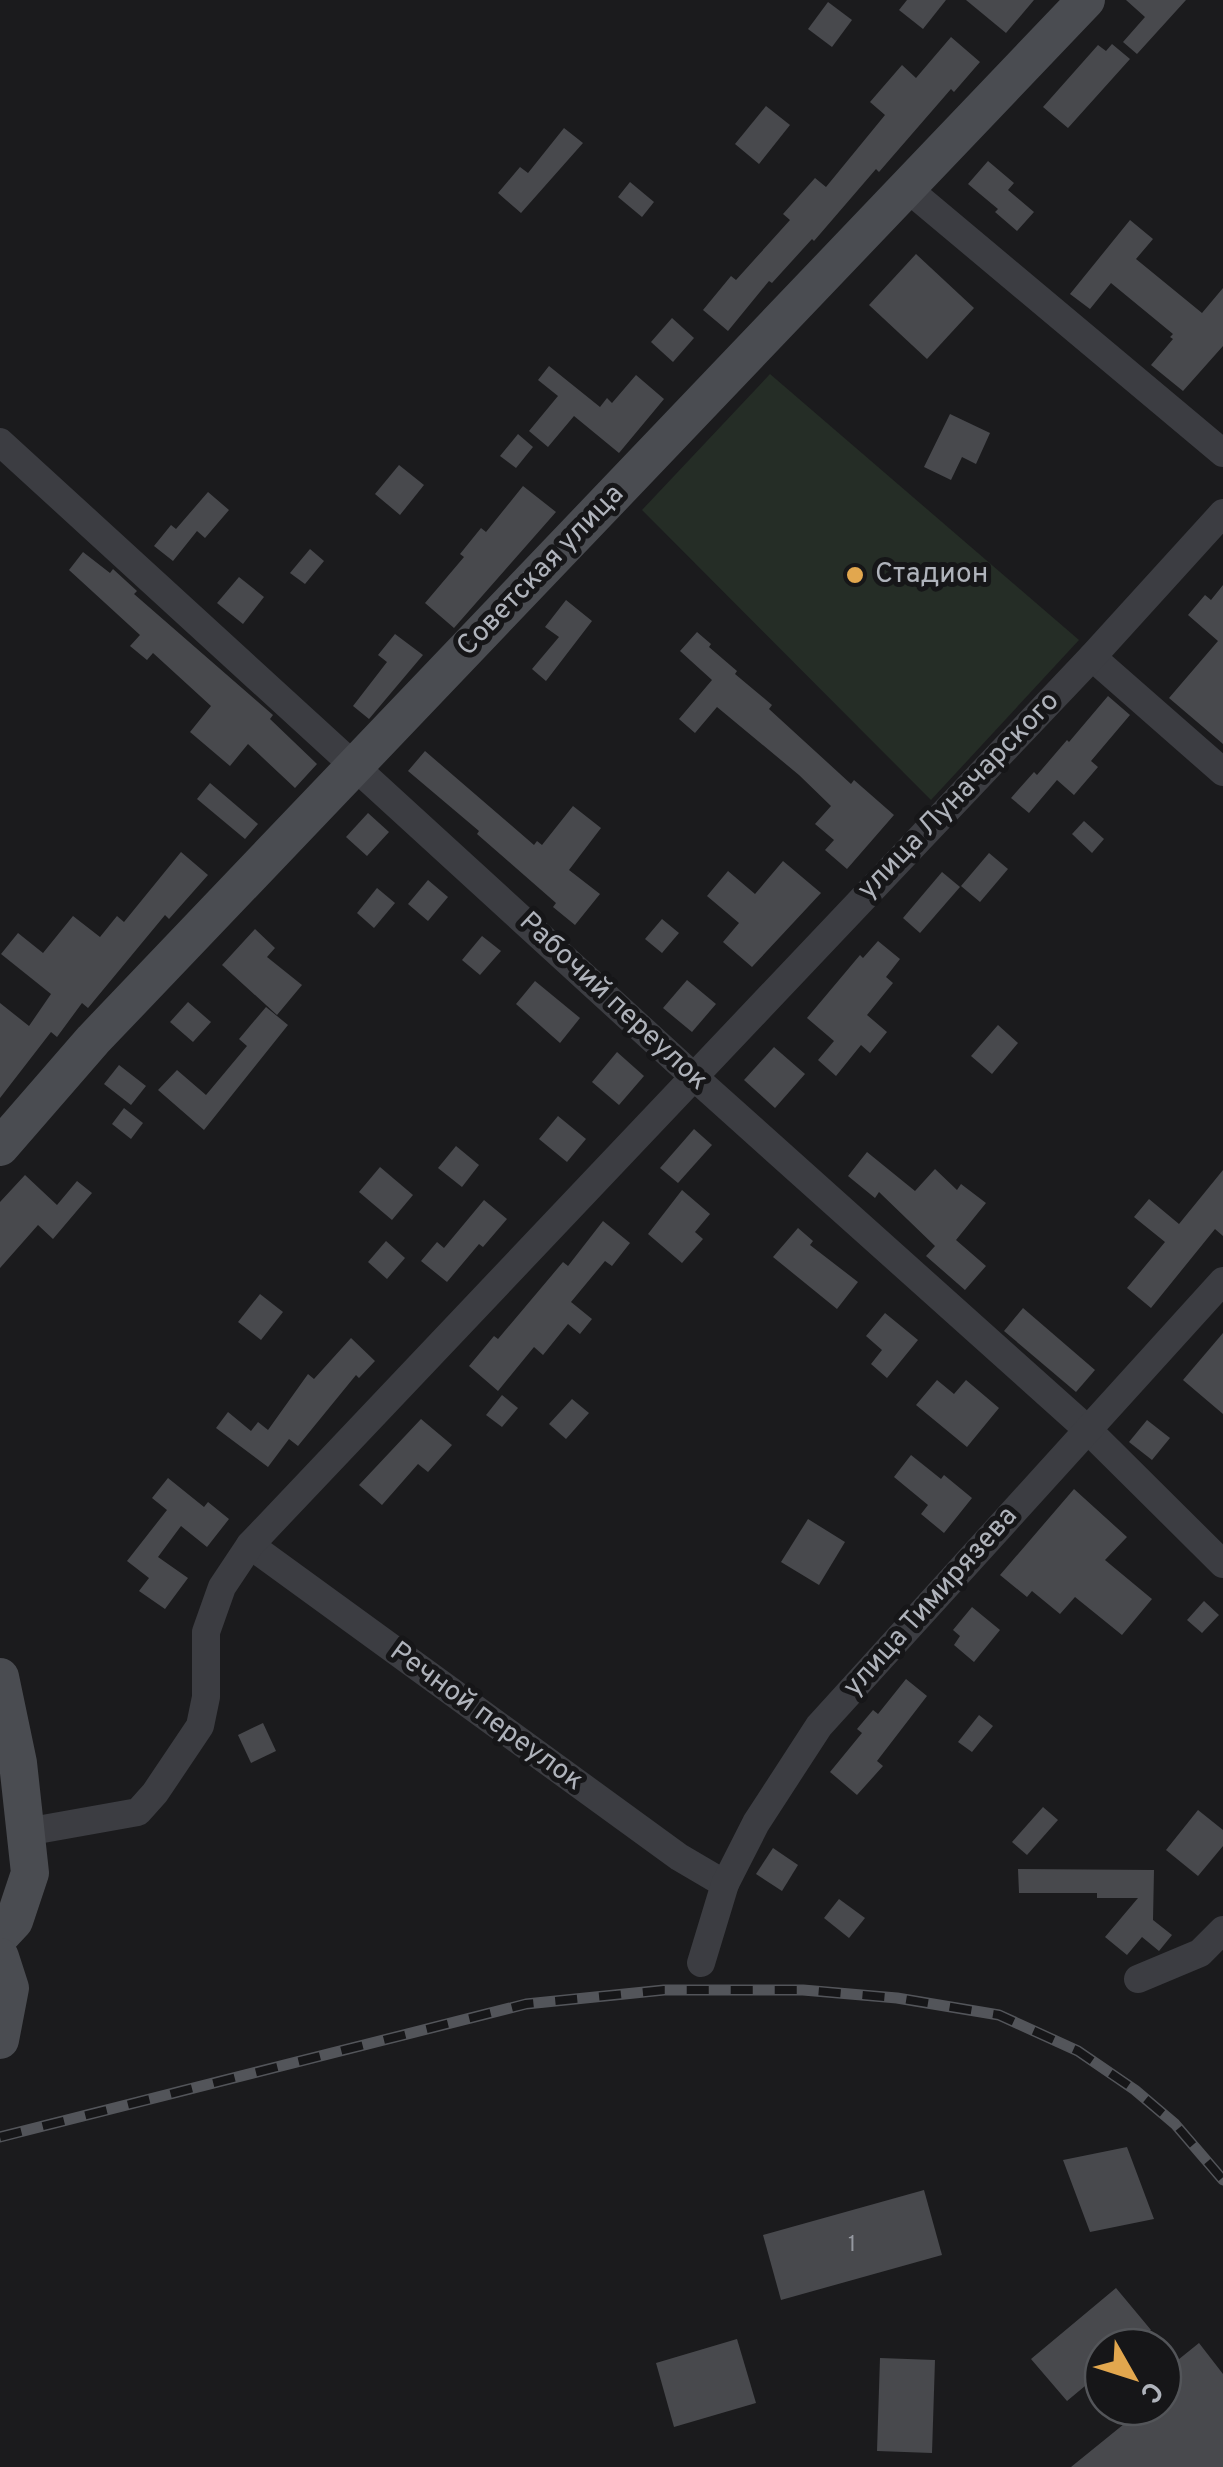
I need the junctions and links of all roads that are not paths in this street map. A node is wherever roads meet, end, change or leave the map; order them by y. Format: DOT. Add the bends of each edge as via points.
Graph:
graph roads {
  1 [pos="1086,0"];
  2 [pos="908,189"];
  3 [pos="0,442"];
  4 [pos="1223,453"];
  5 [pos="1223,513"];
  6 [pos="1092,657"];
  7 [pos="354,765"];
  8 [pos="1223,772"];
  9 [pos="692,1076"];
  10 [pos="0,1147"];
  11 [pos="1223,1281"];
  12 [pos="1088,1430"];
  13 [pos="250,1546"];
  14 [pos="1223,1564"];
  15 [pos="0,1676"];
  16 [pos="26,1832"];
  17 [pos="726,1884"];
  18 [pos="1223,1930"];
  19 [pos="0,1936"];
  20 [pos="0,1958"];
  21 [pos="701,1963"];
  22 [pos="1138,1979"];
  23 [pos="0,2040"];
  1 -- 2 [label="main road, Советская улица"];
  2 -- 4 [label="street"];
  2 -- 7 [label="main road, Советская улица"];
  3 -- 7 [label="street, Рабочий переулок"];
  5 -- 6 [label="street, улица Луначарского"];
  6 -- 8 [label="street"];
  6 -- 9 [label="street, улица Луначарского"];
  7 -- 9 [label="street, Рабочий переулок"];
  7 -- 10 [label="main road, Советская улица"];
  9 -- 12 [label="street, Рабочий переулок"];
  9 -- 13 [label="street, улица Луначарского"];
  11 -- 12 [label="street, улица Тимирязева"];
  12 -- 14 [label="street, Рабочий переулок"];
  12 -- 17 [label="street, улица Тимирязева" via="819,1726 756,1823"];
  13 -- 16 [label="street, улица Луначарского" via="222,1588 206,1632 200,1726 156,1792 138,1812"];
  13 -- 17 [label="street, Речной переулок" via="679,1857"];
  15 -- 16 [label="main road"];
  16 -- 19 [label="main road" via="25,1897"];
  17 -- 21 [label="street, улица Тимирязева"];
  18 -- 22 [label="street" via="1200,1953"];
  20 -- 23 [label="main road" via="10,1988"];
}
